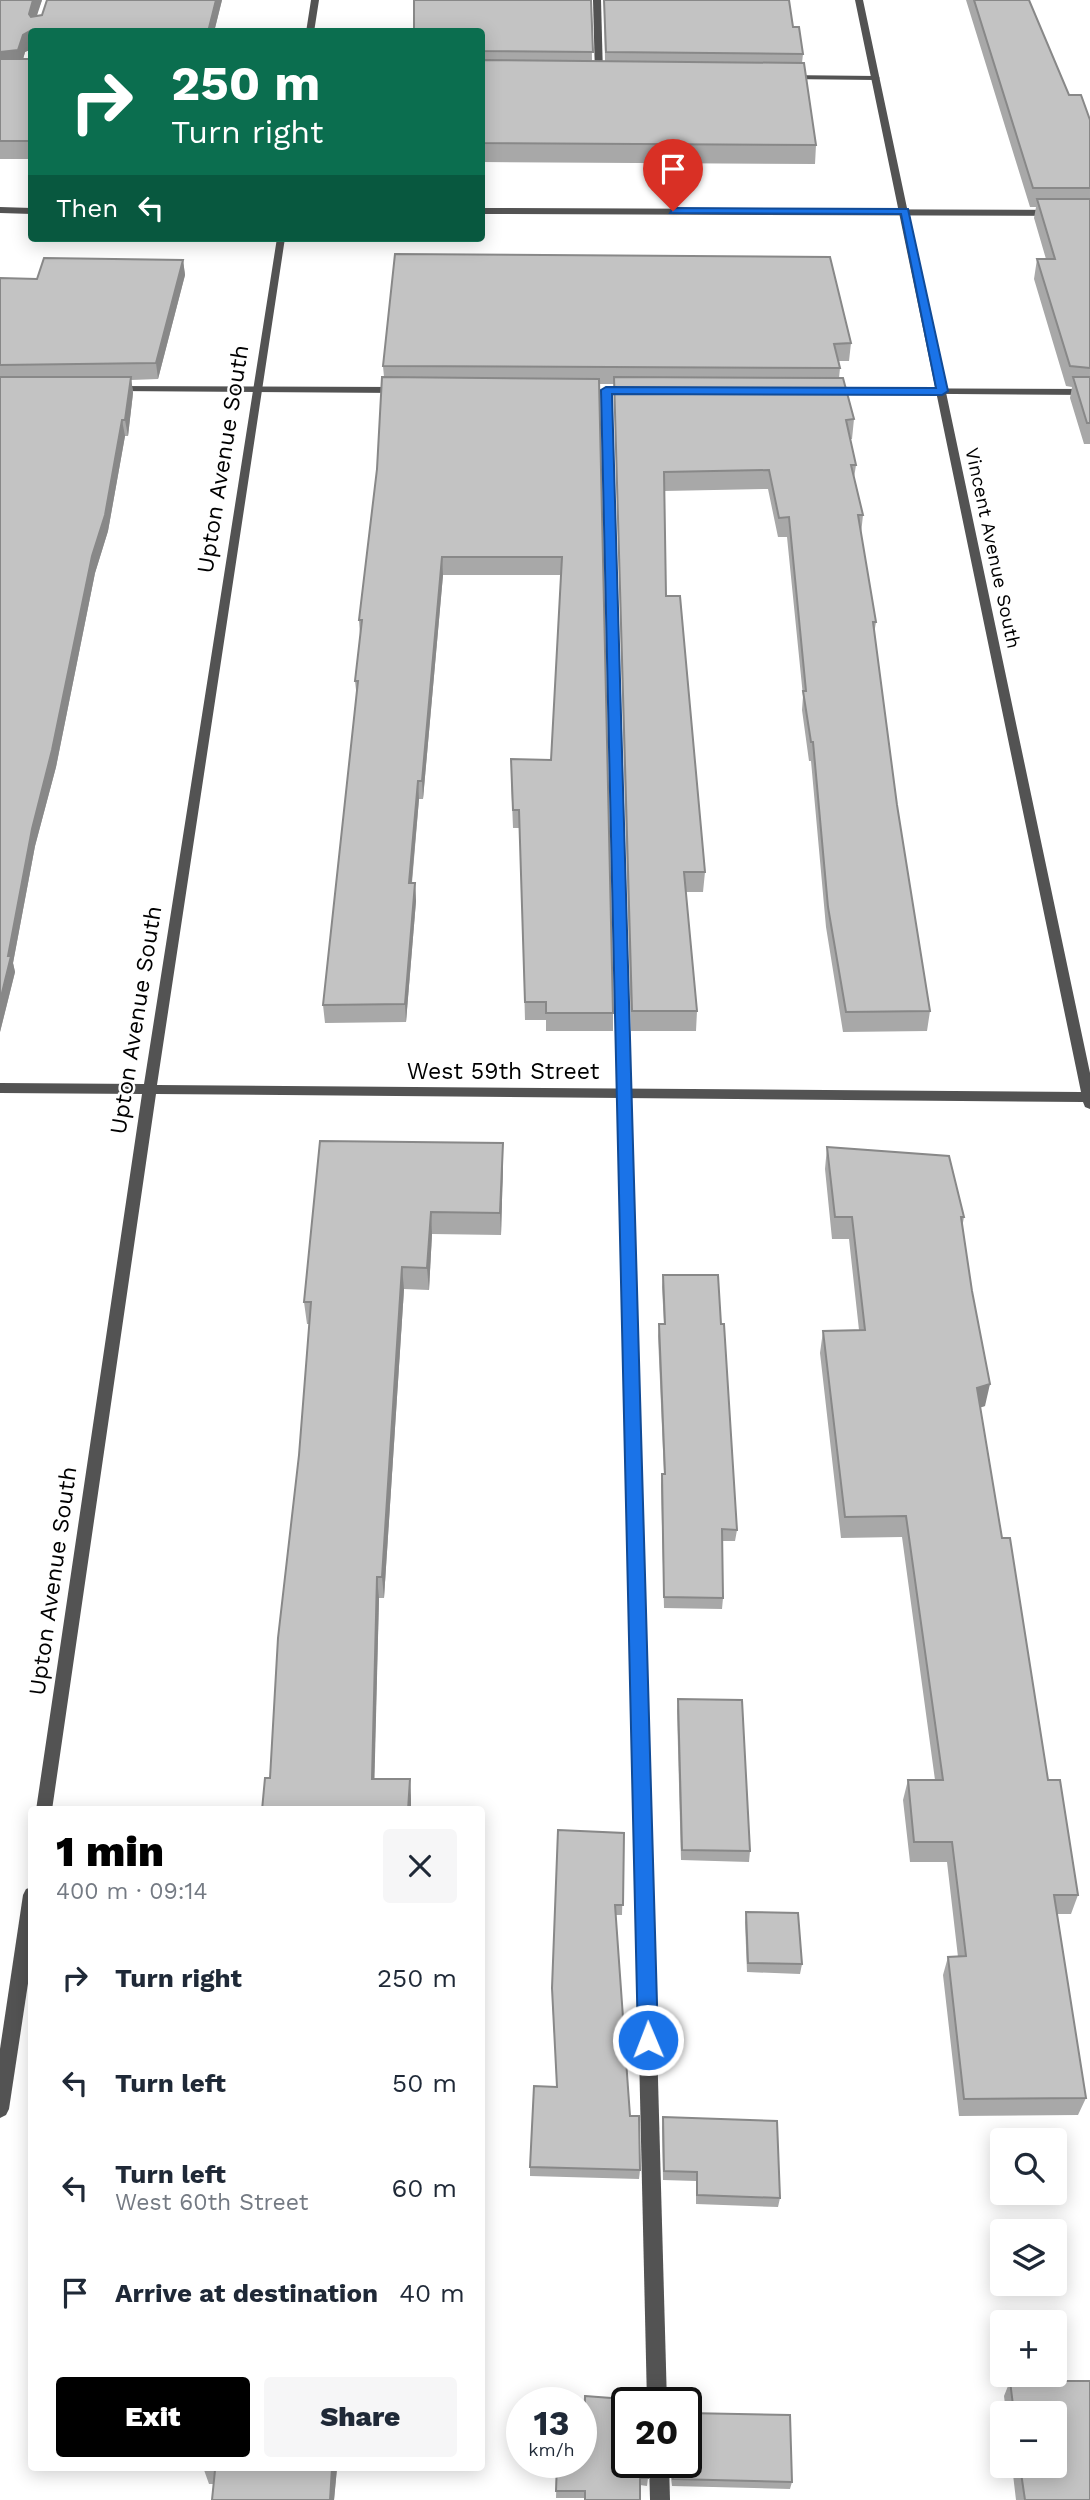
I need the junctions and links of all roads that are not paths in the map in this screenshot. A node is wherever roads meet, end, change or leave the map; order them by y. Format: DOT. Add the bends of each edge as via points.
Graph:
graph roads {
  1 [pos="315,0"];
  2 [pos="597,0"];
  3 [pos="859,0"];
  4 [pos="311,28"];
  5 [pos="586,75"];
  6 [pos="599,75"];
  7 [pos="613,75"];
  8 [pos="772,77"];
  9 [pos="876,78"];
  10 [pos="0,210"];
  11 [pos="28,211"];
  12 [pos="485,211"];
  13 [pos="905,211"];
  14 [pos="1090,213"];
  15 [pos="280,242"];
  16 [pos="105,388"];
  17 [pos="258,390"];
  18 [pos="411,390"];
  19 [pos="606,390"];
  20 [pos="814,391"];
  21 [pos="942,391"];
  22 [pos="1090,392"];
  23 [pos="0,1088"];
  24 [pos="150,1089"];
  25 [pos="624,1093"];
  26 [pos="1090,1099"];
  27 [pos="45,1806"];
  28 [pos="28,1922"];
  29 [pos="0,2109"];
  30 [pos="657,2387"];
  31 [pos="659,2478"];
  32 [pos="660,2500"];
  1 -- 4 [label="street"];
  2 -- 6 [label="street"];
  3 -- 9 [label="street, Vincent Avenue South"];
  5 -- 6 [label="street"];
  6 -- 7 [label="street"];
  8 -- 9 [label="street"];
  9 -- 13 [label="street, Vincent Avenue South"];
  10 -- 11 [label="street"];
  12 -- 13 [label="street"];
  13 -- 14 [label="street"];
  13 -- 21 [label="street, Vincent Avenue South"];
  15 -- 17 [label="street, Upton Avenue South"];
  16 -- 17 [label="street"];
  17 -- 18 [label="street"];
  17 -- 24 [label="street, Upton Avenue South"];
  19 -- 25 [label="street"];
  20 -- 21 [label="street"];
  21 -- 22 [label="street"];
  21 -- 26 [label="street, Vincent Avenue South"];
  23 -- 24 [label="street, West 59th Street"];
  24 -- 25 [label="street, West 59th Street"];
  24 -- 27 [label="street, Upton Avenue South"];
  25 -- 26 [label="street, West 59th Street"];
  25 -- 30 [label="street"];
  28 -- 29 [label="street"];
  31 -- 32 [label="street"];
}
